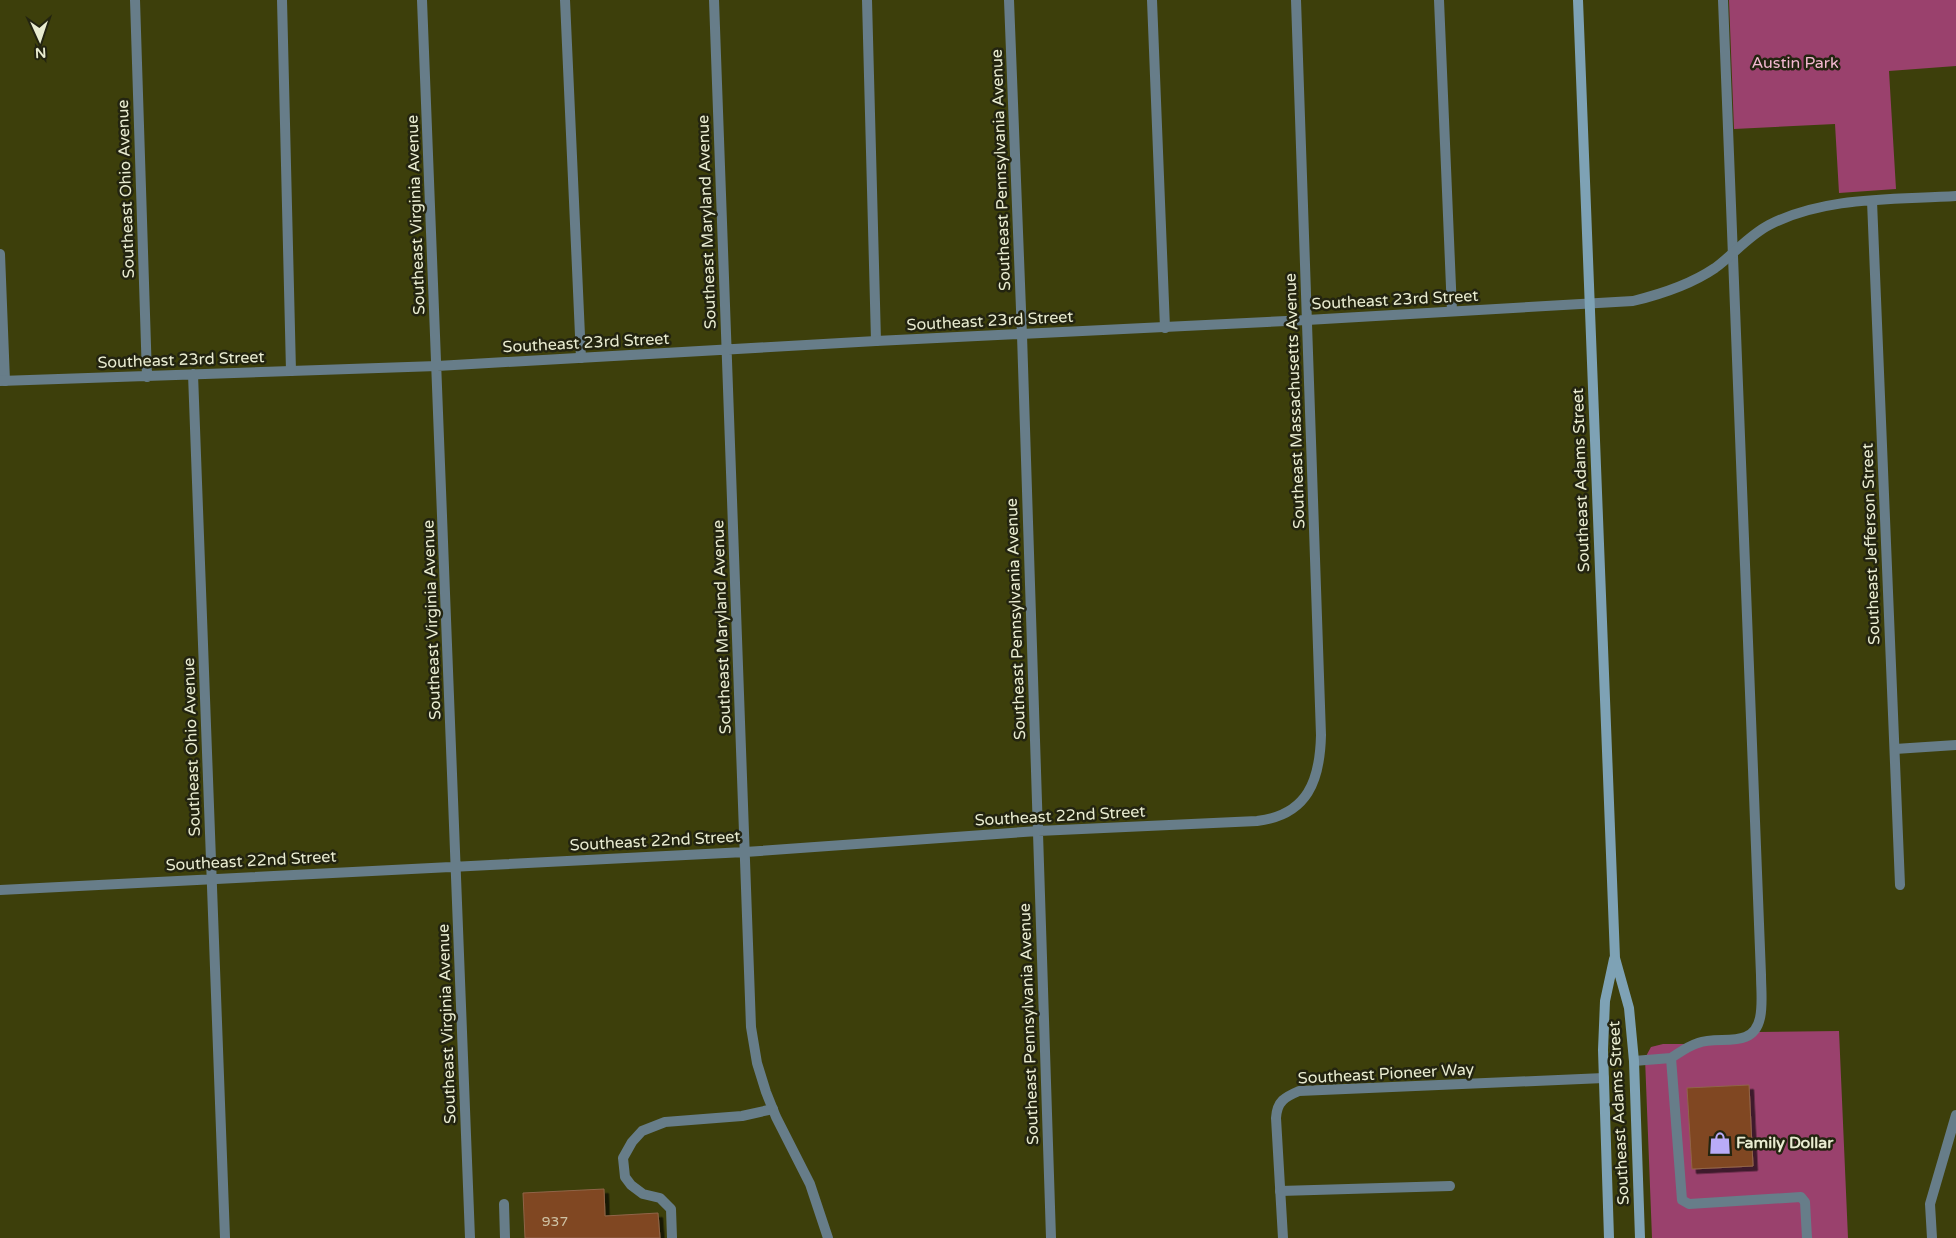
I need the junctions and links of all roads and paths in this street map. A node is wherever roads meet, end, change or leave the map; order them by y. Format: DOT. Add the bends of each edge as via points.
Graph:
graph roads {
  1 [pos="135,0"];
  2 [pos="282,0"];
  3 [pos="422,0"];
  4 [pos="565,0"];
  5 [pos="714,0"];
  6 [pos="867,0"];
  7 [pos="1009,0"];
  8 [pos="1152,0"];
  9 [pos="1296,0"];
  10 [pos="1439,0"];
  11 [pos="1578,0"];
  12 [pos="1723,0"];
  13 [pos="1956,196"];
  14 [pos="1872,201"];
  15 [pos="1733,252"];
  16 [pos="0,254"];
  17 [pos="1590,304"];
  18 [pos="1452,311"];
  19 [pos="1307,320"];
  20 [pos="1165,328"];
  21 [pos="1022,335"];
  22 [pos="876,341"];
  23 [pos="727,350"];
  24 [pos="581,358"];
  25 [pos="437,366"];
  26 [pos="291,371"];
  27 [pos="193,374"];
  28 [pos="147,377"];
  29 [pos="3,381"];
  30 [pos="1956,745"];
  31 [pos="1895,749"];
  32 [pos="1305,797"];
  33 [pos="1038,831"];
  34 [pos="745,852"];
  35 [pos="457,866"];
  36 [pos="212,878"];
  37 [pos="1900,885"];
  38 [pos="0,890"];
  39 [pos="1614,958"];
  40 [pos="1671,1058"];
  41 [pos="1634,1060"];
  42 [pos="1604,1078"];
  43 [pos="773,1109"];
  44 [pos="1956,1115"];
  45 [pos="1450,1186"];
  46 [pos="1280,1191"];
  47 [pos="504,1204"];
  48 [pos="225,1238"];
  49 [pos="470,1238"];
  50 [pos="505,1238"];
  51 [pos="672,1238"];
  52 [pos="828,1238"];
  53 [pos="1051,1238"];
  54 [pos="1283,1238"];
  55 [pos="1609,1238"];
  56 [pos="1640,1238"];
  57 [pos="1807,1238"];
  58 [pos="1932,1238"];
  1 -- 28 [label="street, Southeast Ohio Avenue"];
  2 -- 26 [label="street"];
  3 -- 25 [label="street, Southeast Virginia Avenue"];
  4 -- 24 [label="street"];
  5 -- 23 [label="street, Southeast Maryland Avenue"];
  6 -- 22 [label="street"];
  7 -- 21 [label="street, Southeast Pennsylvania Avenue"];
  8 -- 20 [label="street"];
  9 -- 19 [label="street, Southeast Massachusetts Avenue"];
  10 -- 18 [label="street"];
  11 -- 17 [label="main road, Southeast Adams Street"];
  12 -- 15 [label="street"];
  13 -- 14 [label="street, Southeast 23rd Street"];
  14 -- 15 [label="street, Southeast 23rd Street" via="1838,203 1793,214 1767,226"];
  14 -- 31 [label="street, Southeast Jefferson Street"];
  15 -- 17 [label="street, Southeast 23rd Street" via="1690,283 1660,294 1634,301"];
  15 -- 40 [label="street" via="1761,1016 1758,1025 1744,1038 1698,1042"];
  16 -- 29 [label="street"];
  17 -- 18 [label="street, Southeast 23rd Street"];
  17 -- 39 [label="main road, Southeast Adams Street"];
  18 -- 19 [label="street, Southeast 23rd Street"];
  19 -- 20 [label="street, Southeast 23rd Street"];
  19 -- 32 [label="street, Southeast Massachusetts Avenue" via="1321,735 1318,771"];
  20 -- 21 [label="street, Southeast 23rd Street"];
  21 -- 22 [label="street, Southeast 23rd Street"];
  21 -- 33 [label="street, Southeast Pennsylvania Avenue"];
  22 -- 23 [label="street, Southeast 23rd Street"];
  23 -- 24 [label="street, Southeast 23rd Street"];
  23 -- 34 [label="street, Southeast Maryland Avenue"];
  24 -- 25 [label="street, Southeast 23rd Street"];
  25 -- 26 [label="street, Southeast 23rd Street"];
  25 -- 35 [label="street, Southeast Virginia Avenue"];
  26 -- 27 [label="street, Southeast 23rd Street"];
  27 -- 28 [label="street, Southeast 23rd Street"];
  27 -- 36 [label="street, Southeast Ohio Avenue"];
  28 -- 29 [label="street, Southeast 23rd Street"];
  30 -- 31 [label="street"];
  31 -- 37 [label="street, Southeast Jefferson Street"];
  32 -- 33 [label="street, Southeast 22nd Street" via="1292,809 1267,820"];
  33 -- 34 [label="street, Southeast 22nd Street"];
  33 -- 53 [label="street, Southeast Pennsylvania Avenue"];
  34 -- 35 [label="street, Southeast 22nd Street"];
  34 -- 43 [label="street, Southeast Maryland Avenue" via="751,1027 758,1063"];
  35 -- 36 [label="street, Southeast 22nd Street"];
  35 -- 49 [label="street, Southeast Virginia Avenue"];
  36 -- 38 [label="street, Southeast 22nd Street"];
  36 -- 48 [label="street, Southeast Ohio Avenue"];
  39 -- 41 [label="main road, Southeast Adams Street" via="1629,1008"];
  39 -- 42 [label="main road, Southeast Adams Street" via="1605,1001"];
  40 -- 41 [label="street"];
  40 -- 57 [label="street" via="1682,1200 1689,1204 1801,1197 1805,1202"];
  41 -- 56 [label="main road, Southeast Adams Street"];
  42 -- 46 [label="street, Southeast Pioneer Way" via="1299,1091 1284,1097 1277,1108"];
  42 -- 55 [label="main road, Southeast Adams Street"];
  43 -- 51 [label="street" via="742,1116 665,1122 642,1131 632,1142 623,1158 625,1177 642,1194 660,1198 671,1209"];
  43 -- 52 [label="street, Southeast Maryland Avenue" via="810,1184"];
  44 -- 58 [label="street" via="1930,1204"];
  45 -- 46 [label="street"];
  46 -- 54 [label="street, Southeast Pioneer Way"];
  47 -- 50 [label="street"];
}
